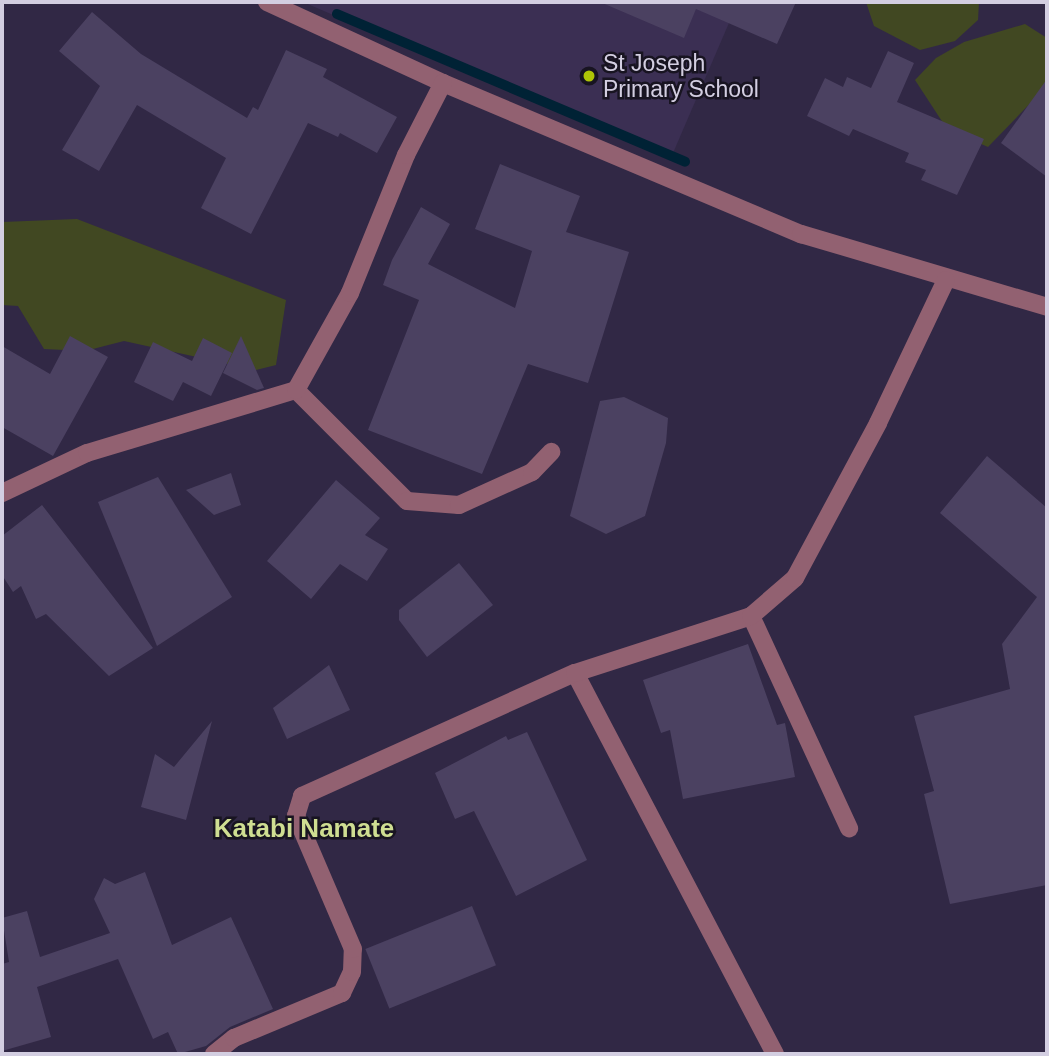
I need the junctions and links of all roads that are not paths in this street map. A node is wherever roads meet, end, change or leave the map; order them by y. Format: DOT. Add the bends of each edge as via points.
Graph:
graph roads {
  1 [pos="267,2"];
  2 [pos="443,83"];
  3 [pos="946,279"];
  4 [pos="1044,304"];
  5 [pos="296,390"];
  6 [pos="551,452"];
  7 [pos="2,493"];
  8 [pos="751,616"];
  9 [pos="575,673"];
  10 [pos="849,828"];
  11 [pos="214,1054"];
  12 [pos="775,1054"];
  1 -- 2 [label="street"];
  2 -- 3 [label="street" via="801,234"];
  2 -- 5 [label="street" via="406,155 350,293"];
  3 -- 4 [label="street"];
  3 -- 8 [label="street" via="878,423 795,578"];
  5 -- 6 [label="street" via="407,501 458,505 532,472"];
  5 -- 7 [label="street" via="87,453"];
  8 -- 9 [label="street"];
  8 -- 10 [label="street"];
  9 -- 11 [label="street" via="302,796 296,816 353,950 352,972 342,993 234,1038"];
  9 -- 12 [label="street"];
}
